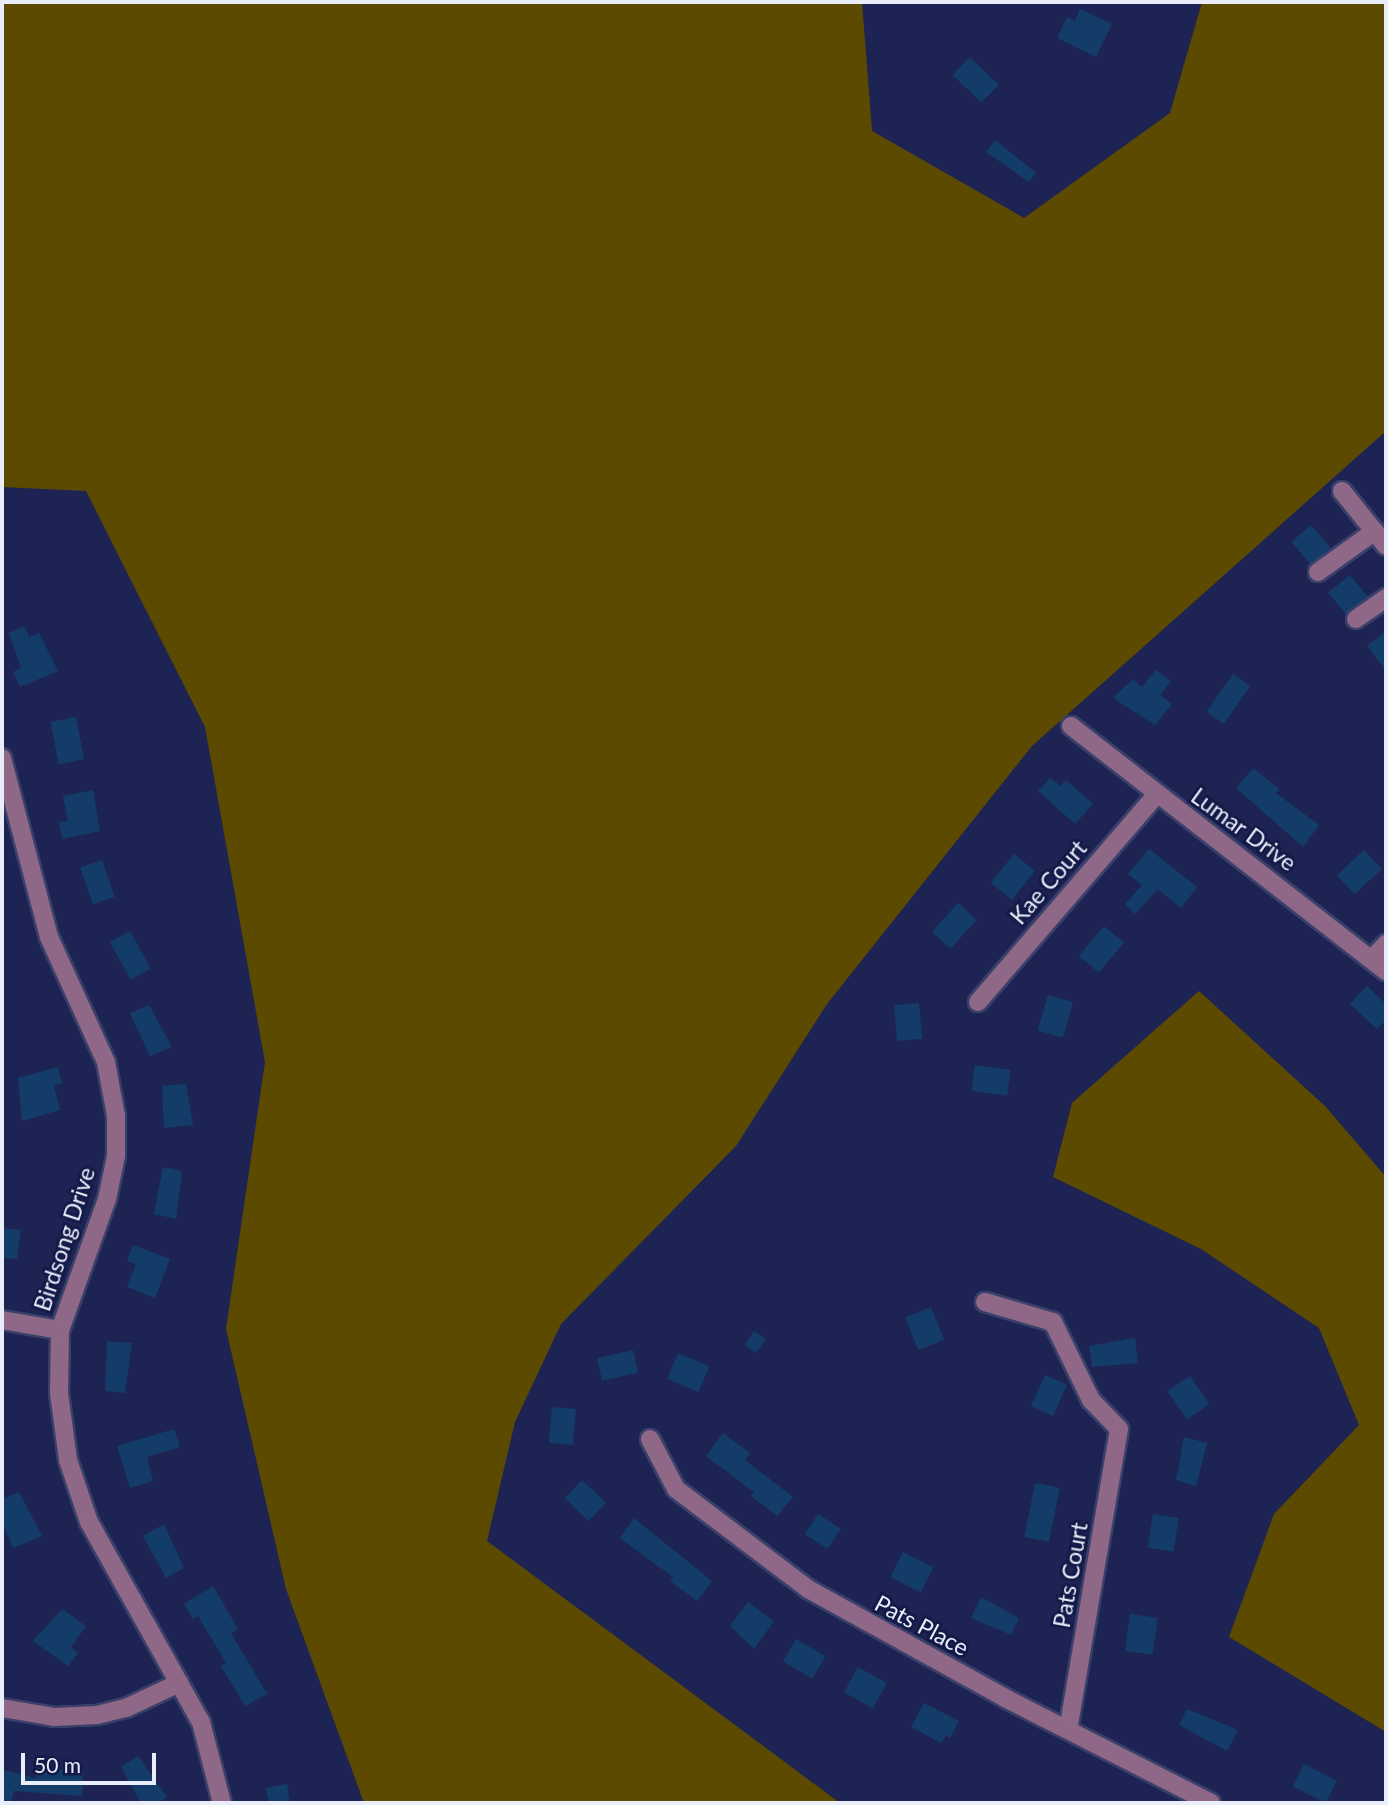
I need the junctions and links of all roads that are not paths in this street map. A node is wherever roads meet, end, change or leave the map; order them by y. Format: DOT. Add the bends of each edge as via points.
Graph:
graph roads {
  1 [pos="1342,491"];
  2 [pos="1383,542"];
  3 [pos="1318,572"];
  4 [pos="1386,598"];
  5 [pos="1356,619"];
  6 [pos="1072,726"];
  7 [pos="2,758"];
  8 [pos="1156,795"];
  9 [pos="1386,944"];
  10 [pos="1372,959"];
  11 [pos="1386,971"];
  12 [pos="978,1002"];
  13 [pos="985,1302"];
  14 [pos="2,1320"];
  15 [pos="60,1330"];
  16 [pos="650,1439"];
  17 [pos="179,1683"];
  18 [pos="2,1708"];
  19 [pos="1068,1729"];
  20 [pos="222,1803"];
  21 [pos="1211,1803"];
  1 -- 2 [label="street"];
  2 -- 3 [label="street"];
  4 -- 5 [label="street"];
  6 -- 8 [label="street, Lumar Drive"];
  7 -- 15 [label="street, Birdsong Drive" via="49,937 106,1062 116,1116 111,1186"];
  8 -- 10 [label="street, Lumar Drive"];
  8 -- 12 [label="street, Kae Court"];
  9 -- 10 [label="street"];
  10 -- 11 [label="street, Lumar Drive"];
  13 -- 19 [label="street, Pats Court" via="1053,1322 1091,1400 1119,1429"];
  14 -- 15 [label="street"];
  15 -- 17 [label="street, Birdsong Drive" via="59,1393 68,1460 79,1497"];
  16 -- 19 [label="street, Pats Place" via="676,1489 763,1558 856,1618"];
  17 -- 18 [label="street" via="126,1708 97,1715 43,1716"];
  17 -- 20 [label="street, Birdsong Drive" via="209,1745"];
  19 -- 21 [label="street, Pats Place"];
}
